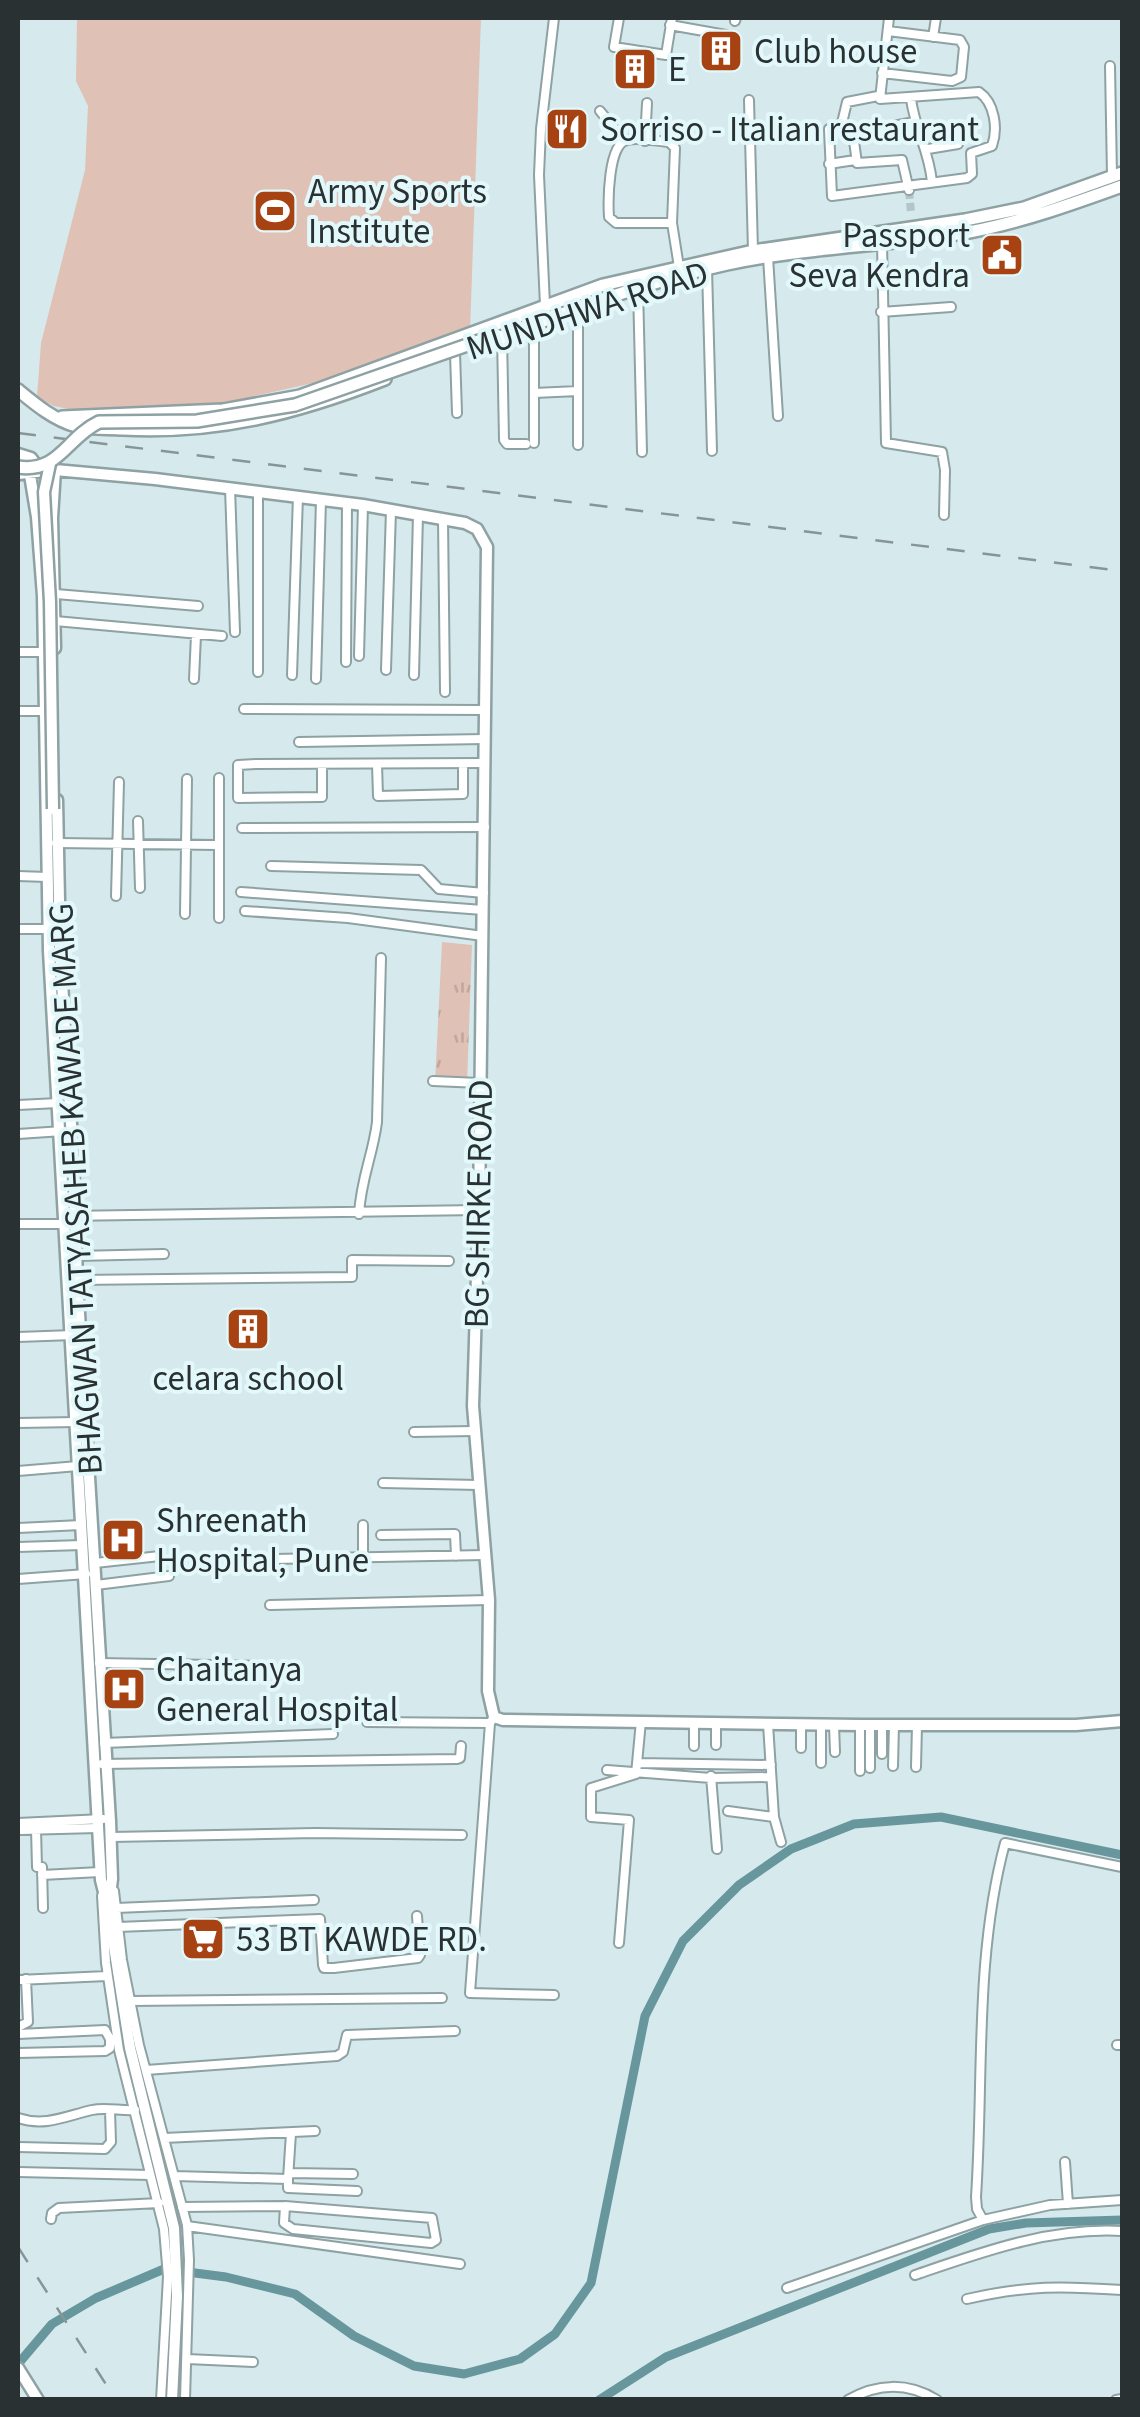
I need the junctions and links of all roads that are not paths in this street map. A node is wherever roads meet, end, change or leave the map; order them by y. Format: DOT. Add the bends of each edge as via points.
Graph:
graph roads {
  1 [pos="554,18"];
  2 [pos="620,18"];
  3 [pos="890,18"];
  4 [pos="936,18"];
  5 [pos="671,21"];
  6 [pos="888,31"];
  7 [pos="726,35"];
  8 [pos="933,37"];
  9 [pos="1110,66"];
  10 [pos="882,74"];
  11 [pos="878,96"];
  12 [pos="911,99"];
  13 [pos="748,100"];
  14 [pos="646,103"];
  15 [pos="600,112"];
  16 [pos="916,127"];
  17 [pos="626,140"];
  18 [pos="645,141"];
  19 [pos="928,149"];
  20 [pos="855,160"];
  21 [pos="829,164"];
  22 [pos="1117,174"];
  23 [pos="932,182"];
  24 [pos="1122,186"];
  25 [pos="909,188"];
  26 [pos="1026,214"];
  27 [pos="672,223"];
  28 [pos="882,238"];
  29 [pos="753,250"];
  30 [pos="768,256"];
  31 [pos="679,268"];
  32 [pos="707,269"];
  33 [pos="638,288"];
  34 [pos="545,304"];
  35 [pos="578,306"];
  36 [pos="951,307"];
  37 [pos="529,311"];
  38 [pos="882,312"];
  39 [pos="539,323"];
  40 [pos="497,334"];
  41 [pos="456,354"];
  42 [pos="18,390"];
  43 [pos="534,392"];
  44 [pos="578,392"];
  45 [pos="457,413"];
  46 [pos="778,416"];
  47 [pos="56,418"];
  48 [pos="578,445"];
  49 [pos="712,450"];
  50 [pos="642,452"];
  51 [pos="18,460"];
  52 [pos="49,469"];
  53 [pos="27,479"];
  54 [pos="230,488"];
  55 [pos="18,490"];
  56 [pos="258,491"];
  57 [pos="298,496"];
  58 [pos="320,500"];
  59 [pos="347,503"];
  60 [pos="363,506"];
  61 [pos="390,510"];
  62 [pos="418,515"];
  63 [pos="944,515"];
  64 [pos="443,520"];
  65 [pos="56,594"];
  66 [pos="198,606"];
  67 [pos="56,621"];
  68 [pos="235,632"];
  69 [pos="196,635"];
  70 [pos="222,636"];
  71 [pos="18,652"];
  72 [pos="44,652"];
  73 [pos="359,656"];
  74 [pos="346,662"];
  75 [pos="386,670"];
  76 [pos="258,672"];
  77 [pos="292,675"];
  78 [pos="414,675"];
  79 [pos="194,678"];
  80 [pos="316,679"];
  81 [pos="445,692"];
  82 [pos="244,709"];
  83 [pos="485,710"];
  84 [pos="18,711"];
  85 [pos="45,711"];
  86 [pos="485,739"];
  87 [pos="299,742"];
  88 [pos="322,764"];
  89 [pos="377,764"];
  90 [pos="462,764"];
  91 [pos="485,764"];
  92 [pos="219,778"];
  93 [pos="188,779"];
  94 [pos="120,782"];
  95 [pos="138,821"];
  96 [pos="485,827"];
  97 [pos="242,828"];
  98 [pos="54,840"];
  99 [pos="118,845"];
  100 [pos="140,845"];
  101 [pos="185,845"];
  102 [pos="220,845"];
  103 [pos="271,866"];
  104 [pos="18,876"];
  105 [pos="47,876"];
  106 [pos="140,888"];
  107 [pos="240,892"];
  108 [pos="484,892"];
  109 [pos="116,896"];
  110 [pos="483,910"];
  111 [pos="245,911"];
  112 [pos="185,914"];
  113 [pos="219,918"];
  114 [pos="18,928"];
  115 [pos="48,929"];
  116 [pos="482,936"];
  117 [pos="381,958"];
  118 [pos="59,1021"];
  119 [pos="433,1081"];
  120 [pos="480,1083"];
  121 [pos="58,1103"];
  122 [pos="18,1105"];
  123 [pos="66,1131"];
  124 [pos="18,1134"];
  125 [pos="479,1210"];
  126 [pos="359,1214"];
  127 [pos="67,1219"];
  128 [pos="18,1224"];
  129 [pos="164,1254"];
  130 [pos="76,1256"];
  131 [pos="450,1261"];
  132 [pos="76,1280"];
  133 [pos="74,1335"];
  134 [pos="18,1337"];
  135 [pos="80,1422"];
  136 [pos="18,1423"];
  137 [pos="473,1430"];
  138 [pos="414,1432"];
  139 [pos="78,1466"];
  140 [pos="18,1470"];
  141 [pos="383,1483"];
  142 [pos="479,1486"];
  143 [pos="363,1524"];
  144 [pos="81,1526"];
  145 [pos="18,1528"];
  146 [pos="381,1535"];
  147 [pos="82,1545"];
  148 [pos="18,1547"];
  149 [pos="486,1555"];
  150 [pos="160,1556"];
  151 [pos="456,1556"];
  152 [pos="362,1558"];
  153 [pos="273,1559"];
  154 [pos="92,1574"];
  155 [pos="169,1576"];
  156 [pos="18,1579"];
  157 [pos="488,1600"];
  158 [pos="270,1605"];
  159 [pos="99,1663"];
  160 [pos="267,1666"];
  161 [pos="96,1707"];
  162 [pos="492,1720"];
  163 [pos="640,1721"];
  164 [pos="1122,1721"];
  165 [pos="368,1722"];
  166 [pos="694,1722"];
  167 [pos="716,1723"];
  168 [pos="768,1724"];
  169 [pos="801,1724"];
  170 [pos="821,1724"];
  171 [pos="834,1724"];
  172 [pos="876,1725"];
  173 [pos="917,1725"];
  174 [pos="333,1734"];
  175 [pos="104,1744"];
  176 [pos="716,1745"];
  177 [pos="461,1746"];
  178 [pos="694,1746"];
  179 [pos="802,1748"];
  180 [pos="835,1752"];
  181 [pos="882,1754"];
  182 [pos="637,1762"];
  183 [pos="821,1763"];
  184 [pos="100,1764"];
  185 [pos="771,1765"];
  186 [pos="710,1766"];
  187 [pos="893,1766"];
  188 [pos="916,1767"];
  189 [pos="607,1770"];
  190 [pos="865,1770"];
  191 [pos="636,1774"];
  192 [pos="771,1777"];
  193 [pos="710,1778"];
  194 [pos="728,1811"];
  195 [pos="774,1817"];
  196 [pos="102,1822"];
  197 [pos="19,1826"];
  198 [pos="36,1829"];
  199 [pos="462,1835"];
  200 [pos="110,1836"];
  201 [pos="780,1842"];
  202 [pos="716,1849"];
  203 [pos="1122,1867"];
  204 [pos="42,1875"];
  205 [pos="104,1877"];
  206 [pos="314,1900"];
  207 [pos="42,1908"];
  208 [pos="112,1908"];
  209 [pos="417,1916"];
  210 [pos="118,1927"];
  211 [pos="618,1943"];
  212 [pos="108,1976"];
  213 [pos="22,1980"];
  214 [pos="554,1994"];
  215 [pos="442,1998"];
  216 [pos="130,2001"];
  217 [pos="18,2030"];
  218 [pos="454,2031"];
  219 [pos="114,2039"];
  220 [pos="18,2053"];
  221 [pos="146,2070"];
  222 [pos="135,2110"];
  223 [pos="110,2111"];
  224 [pos="18,2118"];
  225 [pos="316,2131"];
  226 [pos="291,2132"];
  227 [pos="164,2138"];
  228 [pos="18,2147"];
  229 [pos="1065,2162"];
  230 [pos="18,2172"];
  231 [pos="354,2174"];
  232 [pos="150,2175"];
  233 [pos="174,2176"];
  234 [pos="289,2176"];
  235 [pos="357,2192"];
  236 [pos="1122,2200"];
  237 [pos="159,2204"];
  238 [pos="1068,2204"];
  239 [pos="285,2206"];
  240 [pos="182,2207"];
  241 [pos="51,2220"];
  242 [pos="983,2220"];
  243 [pos="187,2226"];
  244 [pos="1122,2231"];
  245 [pos="460,2264"];
  246 [pos="914,2275"];
  247 [pos="787,2288"];
  248 [pos="1122,2290"];
  249 [pos="967,2299"];
  250 [pos="186,2360"];
  251 [pos="254,2362"];
  252 [pos="19,2370"];
  253 [pos="38,2400"];
  254 [pos="161,2400"];
  255 [pos="172,2400"];
  256 [pos="185,2400"];
  257 [pos="848,2400"];
  258 [pos="936,2400"];
  1 -- 34 [label="street" via="540,129"];
  2 -- 5 [label="street" via="614,47 666,55"];
  3 -- 6 [label="street"];
  4 -- 8 [label="street"];
  5 -- 7 [label="street"];
  6 -- 8 [label="street"];
  6 -- 10 [label="street"];
  8 -- 10 [label="street" via="963,43 957,80"];
  9 -- 22 [label="street"];
  10 -- 11 [label="street"];
  11 -- 12 [label="street"];
  11 -- 21 [label="street" via="846,102 842,122 828,129"];
  12 -- 16 [label="street"];
  12 -- 23 [label="street" via="974,91 992,106 995,141 972,154 972,174"];
  13 -- 29 [label="street"];
  14 -- 18 [label="street"];
  15 -- 17 [label="street"];
  16 -- 19 [label="street"];
  16 -- 19 [label="street" via="956,129 958,144"];
  16 -- 20 [label="street" via="855,131"];
  17 -- 18 [label="street"];
  17 -- 27 [label="street" via="614,156 609,217 616,223"];
  18 -- 27 [label="street" via="675,148"];
  19 -- 23 [label="street"];
  20 -- 21 [label="street"];
  20 -- 25 [label="street" via="902,160"];
  21 -- 25 [label="street" via="832,196"];
  22 -- 26 [label="main road, MUNDHWA ROAD"];
  23 -- 25 [label="street"];
  24 -- 26 [label="main road, MUNDHWA ROAD"];
  26 -- 28 [label="main road, MUNDHWA ROAD"];
  26 -- 28 [label="main road, MUNDHWA ROAD" via="912,222"];
  27 -- 31 [label="street"];
  28 -- 29 [label="main road, MUNDHWA ROAD"];
  28 -- 30 [label="main road, MUNDHWA ROAD"];
  28 -- 38 [label="street"];
  29 -- 31 [label="main road, MUNDHWA ROAD"];
  30 -- 32 [label="main road, MUNDHWA ROAD"];
  30 -- 46 [label="street"];
  31 -- 34 [label="main road, MUNDHWA ROAD"];
  32 -- 33 [label="main road, MUNDHWA ROAD"];
  32 -- 49 [label="street"];
  33 -- 35 [label="main road, MUNDHWA ROAD"];
  33 -- 50 [label="street"];
  34 -- 37 [label="main road, MUNDHWA ROAD"];
  35 -- 39 [label="main road, MUNDHWA ROAD"];
  35 -- 44 [label="street"];
  36 -- 38 [label="street"];
  37 -- 40 [label="main road"];
  37 -- 47 [label="main road, MUNDHWA ROAD" via="300,396 224,410"];
  38 -- 63 [label="street" via="886,443 942,452"];
  39 -- 40 [label="main road, MUNDHWA ROAD"];
  39 -- 43 [label="street"];
  40 -- 41 [label="main road, MUNDHWA ROAD"];
  40 -- 43 [label="street" via="508,444 530,444"];
  40 -- 51 [label="main road, bridge" via="265,407 89,420 49,454"];
  40 -- 52 [label="main road, bridge" via="296,405 197,421 99,422"];
  41 -- 45 [label="street"];
  41 -- 47 [label="main road, MUNDHWA ROAD" via="302,410 245,422 141,430"];
  42 -- 47 [label="main road, MUNDHWA ROAD"];
  43 -- 44 [label="street"];
  44 -- 48 [label="street"];
  51 -- 52 [label="main road, bridge"];
  52 -- 53 [label="street, BG SHIRKE ROAD"];
  52 -- 54 [label="street, BG SHIRKE ROAD"];
  52 -- 65 [label="street, BHAGWAN TATYASAHEB KAWADE MARG"];
  52 -- 98 [label="street, bridge" via="44,492"];
  53 -- 55 [label="street"];
  53 -- 72 [label="street, BHAGWAN TATYASAHEB KAWADE MARG" via="42,564"];
  54 -- 56 [label="street, BG SHIRKE ROAD"];
  54 -- 68 [label="street"];
  56 -- 57 [label="street, BG SHIRKE ROAD"];
  56 -- 76 [label="street"];
  57 -- 58 [label="street, BG SHIRKE ROAD"];
  57 -- 77 [label="street"];
  58 -- 59 [label="street, BG SHIRKE ROAD"];
  58 -- 80 [label="street"];
  59 -- 60 [label="street, BG SHIRKE ROAD"];
  59 -- 74 [label="street"];
  60 -- 61 [label="street, BG SHIRKE ROAD"];
  60 -- 73 [label="street"];
  61 -- 62 [label="street, BG SHIRKE ROAD"];
  61 -- 75 [label="street"];
  62 -- 64 [label="street, BG SHIRKE ROAD"];
  62 -- 78 [label="street"];
  64 -- 81 [label="street"];
  64 -- 83 [label="street, BG SHIRKE ROAD" via="477,528 487,547"];
  65 -- 66 [label="street"];
  65 -- 67 [label="street, BHAGWAN TATYASAHEB KAWADE MARG"];
  67 -- 69 [label="street"];
  67 -- 98 [label="street, BHAGWAN TATYASAHEB KAWADE MARG"];
  69 -- 70 [label="street"];
  69 -- 79 [label="street"];
  71 -- 72 [label="street"];
  72 -- 85 [label="street, BHAGWAN TATYASAHEB KAWADE MARG"];
  82 -- 83 [label="street"];
  83 -- 86 [label="street, BG SHIRKE ROAD"];
  84 -- 85 [label="street"];
  85 -- 98 [label="street, BHAGWAN TATYASAHEB KAWADE MARG"];
  86 -- 87 [label="street"];
  86 -- 91 [label="street, BG SHIRKE ROAD"];
  88 -- 88 [label="street" via="238,765 238,798 322,796"];
  88 -- 89 [label="street"];
  89 -- 90 [label="street"];
  89 -- 90 [label="street" via="378,796 463,794"];
  90 -- 91 [label="street"];
  91 -- 96 [label="street, BG SHIRKE ROAD"];
  92 -- 102 [label="street"];
  93 -- 101 [label="street"];
  94 -- 99 [label="street"];
  95 -- 100 [label="street"];
  96 -- 97 [label="street"];
  96 -- 108 [label="street, BG SHIRKE ROAD"];
  98 -- 99 [label="street"];
  98 -- 105 [label="street, BHAGWAN TATYASAHEB KAWADE MARG"];
  98 -- 118 [label="street, BHAGWAN TATYASAHEB KAWADE MARG"];
  99 -- 100 [label="street"];
  99 -- 109 [label="street"];
  100 -- 101 [label="street"];
  100 -- 106 [label="street"];
  101 -- 102 [label="street"];
  101 -- 112 [label="street"];
  102 -- 113 [label="street"];
  103 -- 108 [label="street" via="421,870 440,889"];
  104 -- 105 [label="street"];
  105 -- 115 [label="street, BHAGWAN TATYASAHEB KAWADE MARG"];
  107 -- 110 [label="street"];
  108 -- 110 [label="street, BG SHIRKE ROAD"];
  110 -- 116 [label="street, BG SHIRKE ROAD"];
  111 -- 116 [label="street"];
  114 -- 115 [label="street"];
  115 -- 118 [label="street, BHAGWAN TATYASAHEB KAWADE MARG"];
  116 -- 120 [label="street, BG SHIRKE ROAD"];
  117 -- 126 [label="street" via="378,1122"];
  118 -- 121 [label="street, BHAGWAN TATYASAHEB KAWADE MARG"];
  118 -- 123 [label="street, BHAGWAN TATYASAHEB KAWADE MARG"];
  119 -- 120 [label="street"];
  120 -- 125 [label="street, BG SHIRKE ROAD"];
  121 -- 122 [label="street"];
  121 -- 123 [label="street, BHAGWAN TATYASAHEB KAWADE MARG"];
  123 -- 124 [label="street"];
  123 -- 127 [label="street, BHAGWAN TATYASAHEB KAWADE MARG"];
  125 -- 126 [label="street"];
  125 -- 137 [label="street, BG SHIRKE ROAD"];
  126 -- 127 [label="street"];
  127 -- 128 [label="street"];
  127 -- 130 [label="street, BHAGWAN TATYASAHEB KAWADE MARG"];
  127 -- 133 [label="street, BHAGWAN TATYASAHEB KAWADE MARG"];
  129 -- 130 [label="street"];
  130 -- 132 [label="street, BHAGWAN TATYASAHEB KAWADE MARG"];
  131 -- 132 [label="street" via="352,1260 352,1277"];
  132 -- 133 [label="street, BHAGWAN TATYASAHEB KAWADE MARG"];
  133 -- 134 [label="street"];
  133 -- 135 [label="street, BHAGWAN TATYASAHEB KAWADE MARG"];
  135 -- 136 [label="street"];
  135 -- 139 [label="street, BHAGWAN TATYASAHEB KAWADE MARG"];
  135 -- 154 [label="street, BHAGWAN TATYASAHEB KAWADE MARG"];
  137 -- 138 [label="street"];
  137 -- 142 [label="street, BG SHIRKE ROAD"];
  139 -- 140 [label="street"];
  139 -- 144 [label="street, BHAGWAN TATYASAHEB KAWADE MARG"];
  141 -- 142 [label="street"];
  142 -- 149 [label="street, BG SHIRKE ROAD"];
  143 -- 152 [label="street"];
  144 -- 145 [label="street"];
  144 -- 147 [label="street, BHAGWAN TATYASAHEB KAWADE MARG"];
  146 -- 151 [label="street" via="454,1534"];
  147 -- 148 [label="street"];
  147 -- 154 [label="street, BHAGWAN TATYASAHEB KAWADE MARG"];
  149 -- 151 [label="street"];
  149 -- 157 [label="street, BG SHIRKE ROAD"];
  150 -- 154 [label="street"];
  151 -- 152 [label="street"];
  152 -- 153 [label="street"];
  154 -- 155 [label="street"];
  154 -- 156 [label="street"];
  154 -- 159 [label="street, BHAGWAN TATYASAHEB KAWADE MARG"];
  154 -- 161 [label="street, BHAGWAN TATYASAHEB KAWADE MARG"];
  157 -- 158 [label="street"];
  157 -- 162 [label="street, BG SHIRKE ROAD"];
  159 -- 160 [label="street"];
  159 -- 161 [label="street, BHAGWAN TATYASAHEB KAWADE MARG"];
  161 -- 175 [label="street, BHAGWAN TATYASAHEB KAWADE MARG"];
  161 -- 184 [label="street, BHAGWAN TATYASAHEB KAWADE MARG"];
  162 -- 163 [label="street"];
  162 -- 165 [label="street"];
  162 -- 214 [label="street" via="470,1993"];
  163 -- 166 [label="street"];
  163 -- 182 [label="street"];
  164 -- 173 [label="street"];
  166 -- 167 [label="street"];
  166 -- 178 [label="street"];
  167 -- 168 [label="street"];
  167 -- 176 [label="street"];
  168 -- 169 [label="street"];
  168 -- 185 [label="street"];
  169 -- 170 [label="street"];
  169 -- 179 [label="street"];
  170 -- 171 [label="street"];
  170 -- 183 [label="street"];
  171 -- 172 [label="street"];
  171 -- 180 [label="street"];
  172 -- 173 [label="street"];
  172 -- 181 [label="street"];
  172 -- 187 [label="street"];
  172 -- 190 [label="street"];
  173 -- 188 [label="street"];
  174 -- 175 [label="street"];
  175 -- 184 [label="street, BHAGWAN TATYASAHEB KAWADE MARG"];
  177 -- 184 [label="street" via="457,1759"];
  182 -- 186 [label="street"];
  182 -- 191 [label="street"];
  184 -- 196 [label="street, BHAGWAN TATYASAHEB KAWADE MARG"];
  185 -- 186 [label="street"];
  185 -- 192 [label="street"];
  186 -- 193 [label="street"];
  189 -- 191 [label="street"];
  191 -- 193 [label="street"];
  191 -- 211 [label="street" via="591,1788 591,1817 629,1820"];
  192 -- 193 [label="street"];
  192 -- 195 [label="street"];
  193 -- 202 [label="street"];
  194 -- 195 [label="street"];
  195 -- 201 [label="street"];
  196 -- 197 [label="street"];
  196 -- 198 [label="street"];
  196 -- 200 [label="street, BHAGWAN TATYASAHEB KAWADE MARG"];
  196 -- 205 [label="street, BHAGWAN TATYASAHEB KAWADE MARG"];
  197 -- 198 [label="street"];
  198 -- 204 [label="street"];
  199 -- 200 [label="street"];
  200 -- 205 [label="street, BHAGWAN TATYASAHEB KAWADE MARG"];
  203 -- 242 [label="street" via="1005,1843 987,1926 976,2197"];
  204 -- 205 [label="street"];
  204 -- 207 [label="street"];
  205 -- 208 [label="street, BHAGWAN TATYASAHEB KAWADE MARG"];
  205 -- 212 [label="street"];
  206 -- 208 [label="street"];
  208 -- 210 [label="street"];
  208 -- 255 [label="street, BHAGWAN TATYASAHEB KAWADE MARG" via="130,2048 174,2228"];
  209 -- 210 [label="street" via="418,1958 334,1968 323,1965 320,1920"];
  210 -- 216 [label="street"];
  212 -- 213 [label="street"];
  212 -- 219 [label="street"];
  213 -- 217 [label="street" via="28,2022"];
  215 -- 216 [label="street"];
  216 -- 221 [label="street"];
  217 -- 219 [label="street" via="105,2030"];
  218 -- 221 [label="street" via="347,2035 336,2056"];
  219 -- 220 [label="street" via="105,2051"];
  219 -- 222 [label="street"];
  221 -- 227 [label="street"];
  222 -- 223 [label="street"];
  222 -- 232 [label="street"];
  223 -- 224 [label="street" via="41,2122"];
  223 -- 228 [label="street" via="110,2147"];
  225 -- 226 [label="street"];
  226 -- 227 [label="street"];
  226 -- 234 [label="street"];
  227 -- 233 [label="street"];
  229 -- 238 [label="street"];
  230 -- 232 [label="street"];
  231 -- 234 [label="street"];
  232 -- 237 [label="street"];
  233 -- 234 [label="street"];
  233 -- 240 [label="street"];
  234 -- 235 [label="street" via="288,2188"];
  236 -- 238 [label="street"];
  237 -- 241 [label="street" via="59,2208"];
  237 -- 254 [label="street" via="168,2277"];
  238 -- 242 [label="street"];
  239 -- 239 [label="street" via="284,2223 293,2230 436,2240 432,2218"];
  239 -- 240 [label="street"];
  240 -- 243 [label="street"];
  242 -- 247 [label="street"];
  243 -- 245 [label="street"];
  243 -- 250 [label="street"];
  244 -- 246 [label="street" via="1094,2229 1003,2244"];
  248 -- 249 [label="street" via="1060,2285"];
  250 -- 251 [label="street"];
  250 -- 256 [label="street"];
  252 -- 253 [label="street"];
  257 -- 258 [label="street" via="892,2386"];
}
